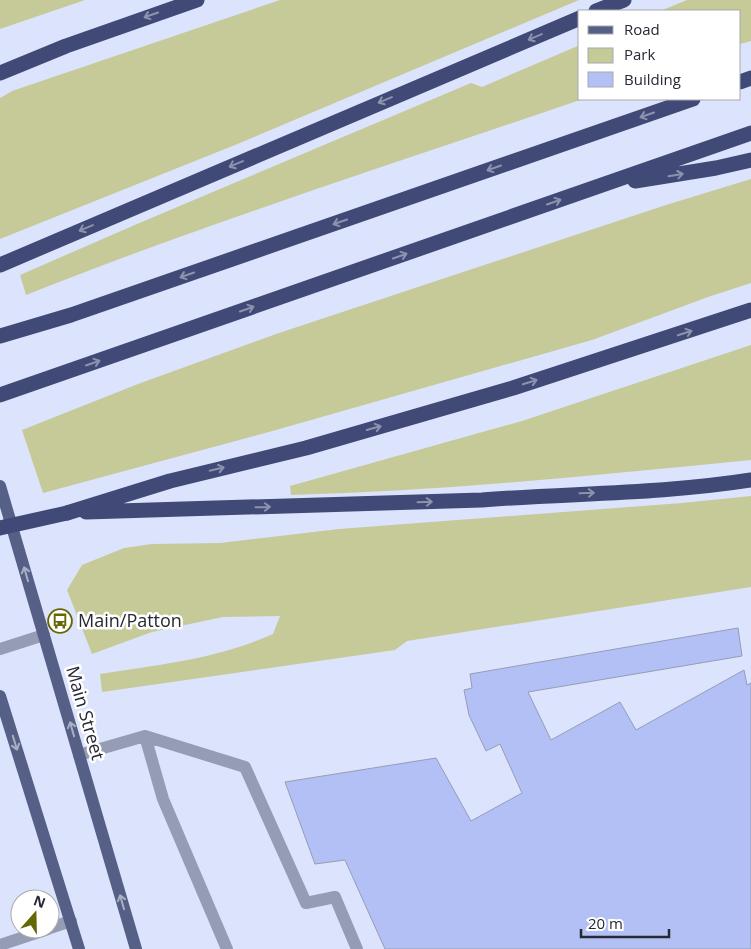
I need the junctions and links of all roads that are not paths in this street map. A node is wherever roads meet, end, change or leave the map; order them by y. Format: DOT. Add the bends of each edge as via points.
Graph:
graph roads {
  1 [pos="197,0"];
  2 [pos="624,0"];
  3 [pos="599,10"];
  4 [pos="578,19"];
  5 [pos="0,73"];
  6 [pos="690,100"];
  7 [pos="751,133"];
  8 [pos="751,160"];
  9 [pos="594,188"];
  10 [pos="6,263"];
  11 [pos="751,310"];
  12 [pos="0,336"];
  13 [pos="0,395"];
  14 [pos="751,480"];
  15 [pos="0,486"];
  16 [pos="67,513"];
  17 [pos="0,528"];
  18 [pos="44,635"];
  19 [pos="0,649"];
  20 [pos="0,696"];
  21 [pos="145,736"];
  22 [pos="79,755"];
  23 [pos="71,921"];
  24 [pos="60,925"];
  25 [pos="18,939"];
  26 [pos="0,945"];
  27 [pos="80,949"];
  28 [pos="136,949"];
  29 [pos="227,949"];
  30 [pos="356,949"];
  1 -- 5 [label="highway, one-way"];
  2 -- 3 [label="highway"];
  4 -- 10 [label="highway, one-way"];
  6 -- 12 [label="highway, one-way" via="71,316"];
  7 -- 9 [label="highway"];
  9 -- 8 [label="highway, one-way"];
  13 -- 9 [label="highway, one-way"];
  16 -- 11 [label="highway, one-way" via="170,481 306,448 504,390"];
  16 -- 14 [label="highway, one-way" via="482,500 717,486"];
  18 -- 15 [label="main road, Main Street, one-way"];
  16 -- 17 [label="highway, bridge"];
  18 -- 19 [label="street"];
  22 -- 18 [label="main road, Main Street, one-way"];
  20 -- 23 [label="main road, one-way"];
  21 -- 22 [label="street"];
  21 -- 29 [label="street" via="163,799"];
  21 -- 30 [label="street" via="245,767 306,903 335,898"];
  28 -- 22 [label="main road, Main Street, one-way"];
  23 -- 24 [label="street"];
  23 -- 27 [label="main road"];
  25 -- 26 [label="street"];
}
